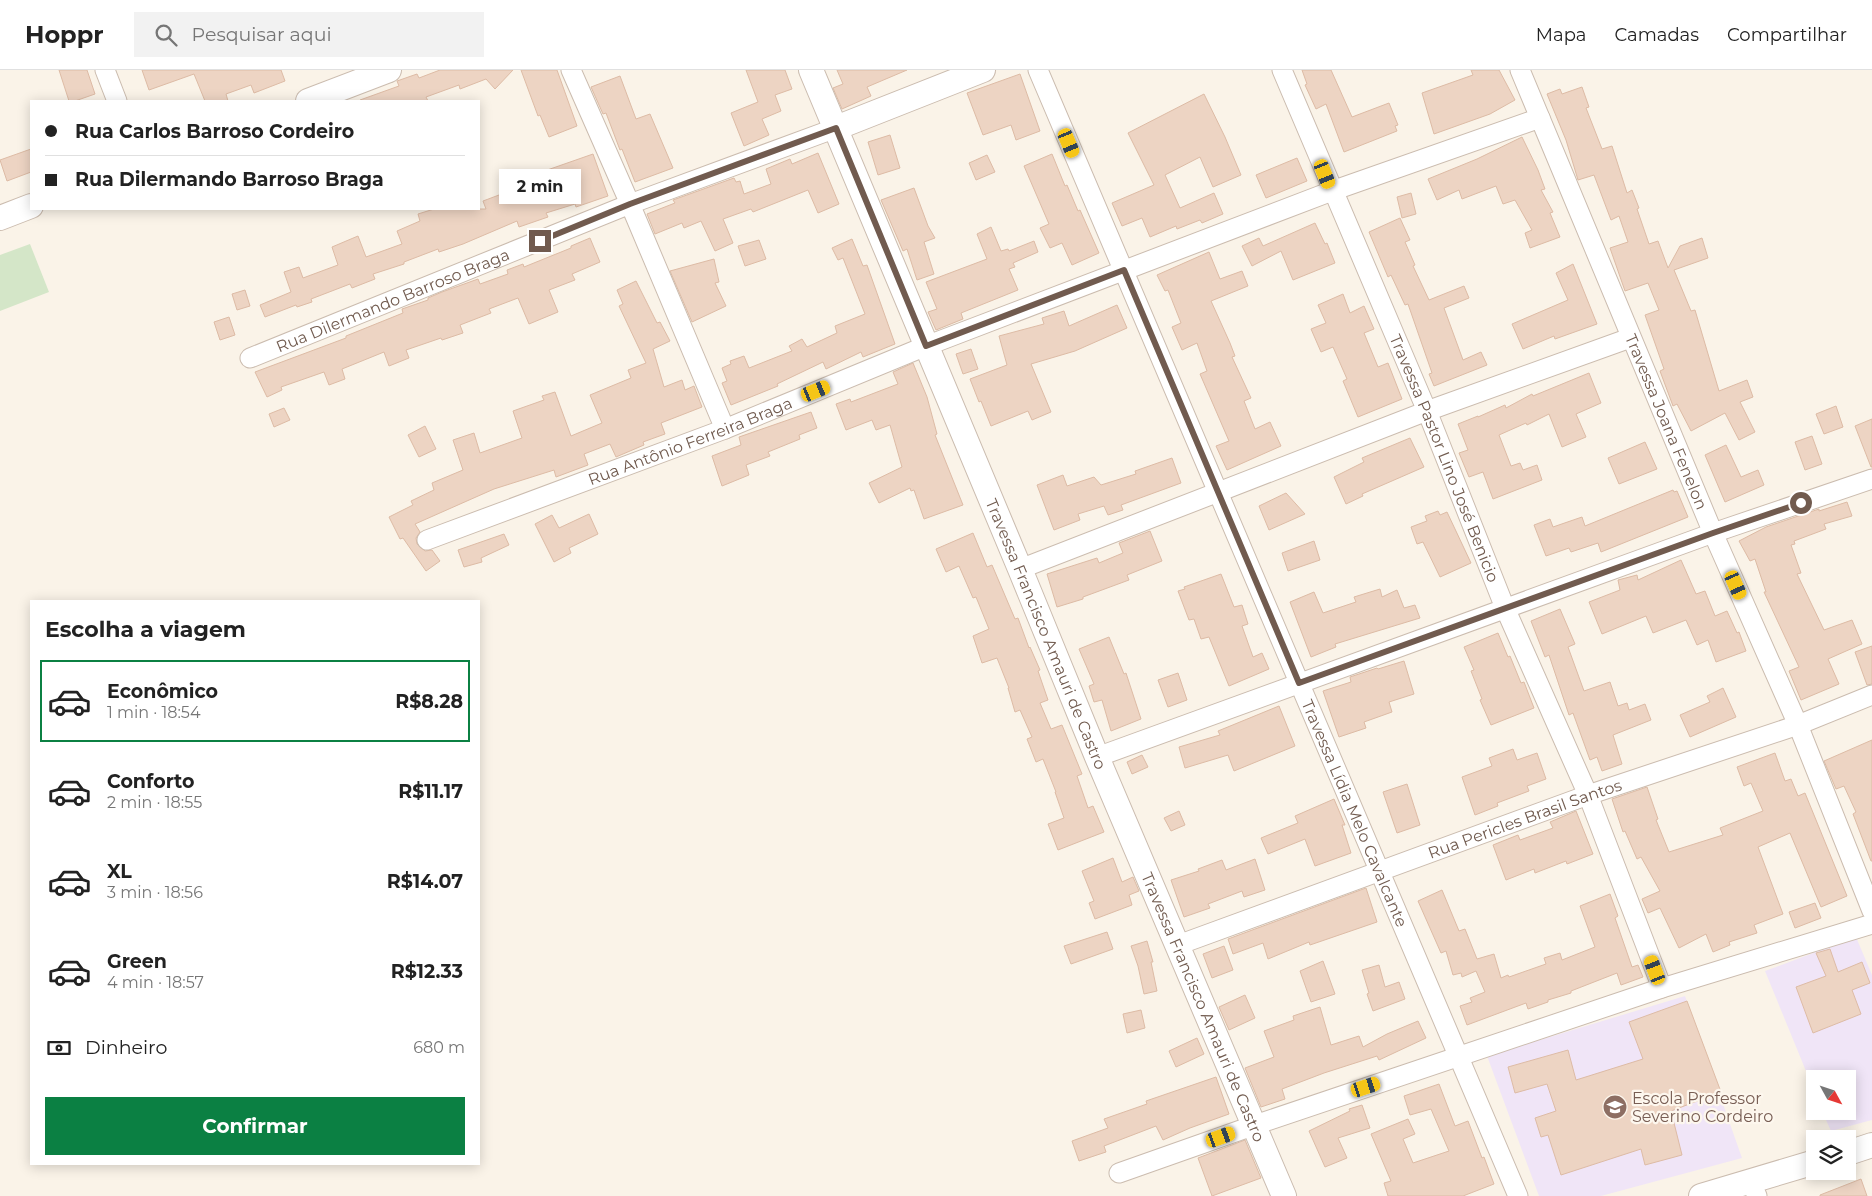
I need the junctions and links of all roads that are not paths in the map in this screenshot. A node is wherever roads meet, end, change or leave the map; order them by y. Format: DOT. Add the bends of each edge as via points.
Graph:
graph roads {
  1 [pos="105,70"];
  2 [pos="389,70"];
  3 [pos="571,70"];
  4 [pos="811,70"];
  5 [pos="983,70"];
  6 [pos="1038,70"];
  7 [pos="1282,70"];
  8 [pos="1520,70"];
  9 [pos="117,100"];
  10 [pos="311,100"];
  11 [pos="1540,118"];
  12 [pos="836,128"];
  13 [pos="1332,191"];
  14 [pos="630,204"];
  15 [pos="30,206"];
  16 [pos="0,218"];
  17 [pos="1124,270"];
  18 [pos="1630,338"];
  19 [pos="926,346"];
  20 [pos="250,358"];
  21 [pos="1427,411"];
  22 [pos="725,429"];
  23 [pos="1872,480"];
  24 [pos="1218,492"];
  25 [pos="1713,533"];
  26 [pos="427,540"];
  27 [pos="1020,569"];
  28 [pos="1505,608"];
  29 [pos="1299,683"];
  30 [pos="1872,695"];
  31 [pos="1798,725"];
  32 [pos="1097,757"];
  33 [pos="1588,795"];
  34 [pos="1380,872"];
  35 [pos="1872,911"];
  36 [pos="1872,924"];
  37 [pos="1178,945"];
  38 [pos="1662,988"];
  39 [pos="1458,1056"];
  40 [pos="1255,1125"];
  41 [pos="1872,1145"];
  42 [pos="1856,1150"];
  43 [pos="1806,1166"];
  44 [pos="1119,1173"];
  45 [pos="1754,1189"];
  46 [pos="1284,1196"];
  47 [pos="1518,1196"];
  48 [pos="1701,1196"];
  1 -- 9 [label="street"];
  2 -- 10 [label="street"];
  3 -- 14 [label="street"];
  4 -- 12 [label="street, Travessa Francisco Amauri de Castro"];
  5 -- 12 [label="street, Rua Dilermando Barroso Braga"];
  6 -- 17 [label="street, Travessa Lídia Melo Cavalcante"];
  7 -- 13 [label="street, Travessa Pastor Lino José Benicio"];
  8 -- 11 [label="street, Travessa Joana Fenelon"];
  11 -- 13 [label="street, Rua Antônio Ferreira Braga"];
  11 -- 18 [label="street, Travessa Joana Fenelon"];
  12 -- 14 [label="street, Rua Dilermando Barroso Braga"];
  12 -- 19 [label="street, Travessa Francisco Amauri de Castro"];
  13 -- 17 [label="street, Rua Antônio Ferreira Braga"];
  13 -- 21 [label="street, Travessa Pastor Lino José Benicio"];
  14 -- 20 [label="street, Rua Dilermando Barroso Braga"];
  14 -- 22 [label="street"];
  15 -- 16 [label="street"];
  17 -- 19 [label="street, Rua Antônio Ferreira Braga"];
  17 -- 24 [label="street, Travessa Lídia Melo Cavalcante"];
  18 -- 21 [label="street"];
  18 -- 25 [label="street, Travessa Joana Fenelon"];
  19 -- 22 [label="street, Rua Antônio Ferreira Braga"];
  19 -- 27 [label="street, Travessa Francisco Amauri de Castro"];
  21 -- 24 [label="street"];
  21 -- 28 [label="street, Travessa Pastor Lino José Benicio"];
  22 -- 26 [label="street, Rua Antônio Ferreira Braga"];
  23 -- 25 [label="street"];
  24 -- 27 [label="street"];
  24 -- 29 [label="street, Travessa Lídia Melo Cavalcante"];
  25 -- 28 [label="street"];
  25 -- 31 [label="street, Travessa Joana Fenelon"];
  27 -- 32 [label="street, Travessa Francisco Amauri de Castro"];
  28 -- 29 [label="street"];
  28 -- 33 [label="street, Travessa Pastor Lino José Benicio"];
  29 -- 32 [label="street"];
  29 -- 34 [label="street, Travessa Lídia Melo Cavalcante"];
  30 -- 31 [label="street, Rua Pericles Brasil Santos"];
  31 -- 33 [label="street, Rua Pericles Brasil Santos"];
  31 -- 35 [label="street, Travessa Joana Fenelon"];
  32 -- 37 [label="street, Travessa Francisco Amauri de Castro"];
  33 -- 34 [label="street, Rua Pericles Brasil Santos"];
  33 -- 38 [label="street, Travessa Pastor Lino José Benicio"];
  34 -- 37 [label="street, Rua Pericles Brasil Santos"];
  34 -- 39 [label="street, Travessa Lídia Melo Cavalcante"];
  36 -- 38 [label="street"];
  37 -- 40 [label="street, Travessa Francisco Amauri de Castro"];
  38 -- 39 [label="street"];
  39 -- 40 [label="street"];
  39 -- 47 [label="street, Travessa Lídia Melo Cavalcante"];
  40 -- 44 [label="street"];
  40 -- 46 [label="street, Travessa Francisco Amauri de Castro"];
  41 -- 42 [label="street"];
  43 -- 45 [label="street"];
  45 -- 48 [label="street"];
}
